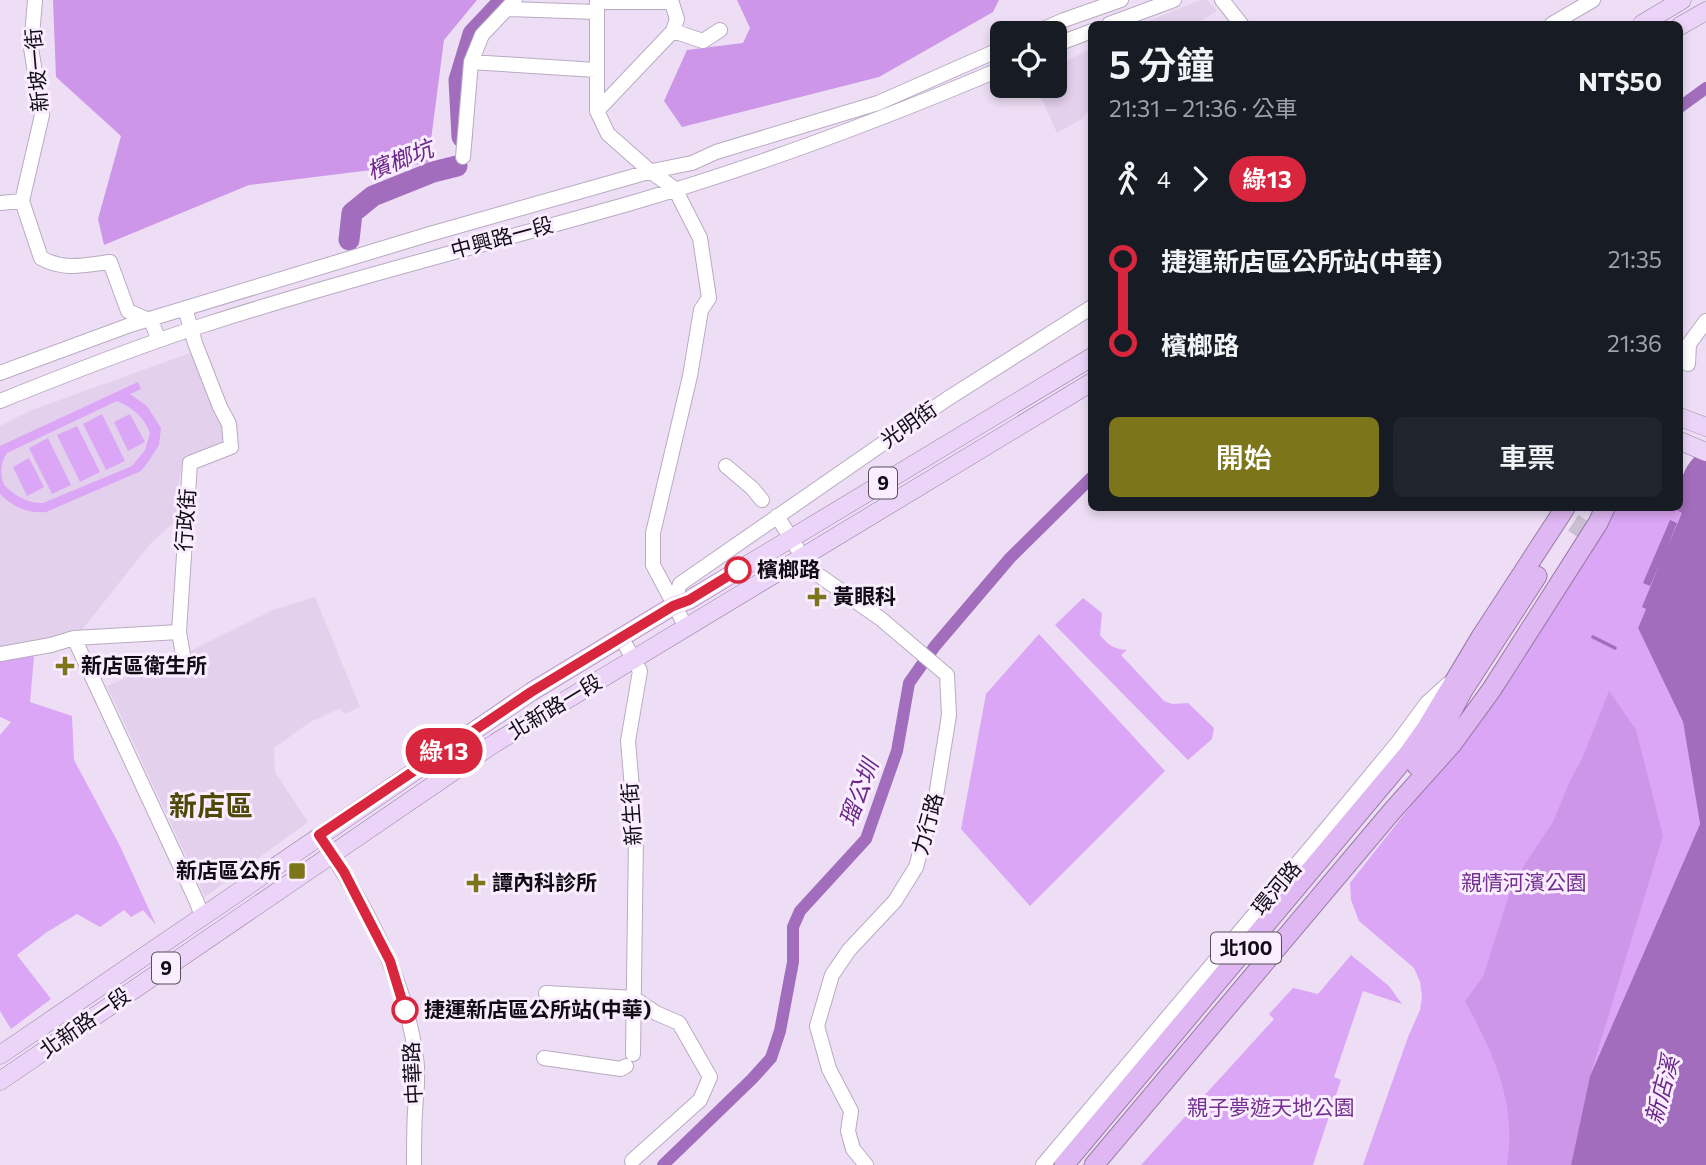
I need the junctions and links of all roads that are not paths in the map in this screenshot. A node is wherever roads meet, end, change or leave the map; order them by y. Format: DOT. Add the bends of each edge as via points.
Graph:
graph roads {
  1 [pos="35,0"];
  2 [pos="1121,0"];
  3 [pos="1174,0"];
  4 [pos="1222,0"];
  5 [pos="1593,0"];
  6 [pos="1682,0"];
  7 [pos="671,1"];
  8 [pos="512,4"];
  9 [pos="597,5"];
  10 [pos="1706,11"];
  11 [pos="1062,21"];
  12 [pos="1117,21"];
  13 [pos="1239,21"];
  14 [pos="1557,21"];
  15 [pos="1647,21"];
  16 [pos="1683,24"];
  17 [pos="720,30"];
  18 [pos="673,31"];
  19 [pos="1088,33"];
  20 [pos="1067,41"];
  21 [pos="990,54"];
  22 [pos="471,62"];
  23 [pos="596,70"];
  24 [pos="990,73"];
  25 [pos="597,111"];
  26 [pos="463,157"];
  27 [pos="652,171"];
  28 [pos="675,188"];
  29 [pos="22,201"];
  30 [pos="0,203"];
  31 [pos="185,308"];
  32 [pos="1088,310"];
  33 [pos="151,320"];
  34 [pos="1706,321"];
  35 [pos="191,329"];
  36 [pos="159,340"];
  37 [pos="1088,359"];
  38 [pos="1688,364"];
  39 [pos="0,373"];
  40 [pos="1088,384"];
  41 [pos="0,401"];
  42 [pos="1683,418"];
  43 [pos="1706,428"];
  44 [pos="1683,443"];
  45 [pos="1706,452"];
  46 [pos="726,466"];
  47 [pos="762,500"];
  48 [pos="1563,511"];
  49 [pos="1579,511"];
  50 [pos="1604,511"];
  51 [pos="777,516"];
  52 [pos="1576,536"];
  53 [pos="790,539"];
  54 [pos="801,558"];
  55 [pos="673,606"];
  56 [pos="686,627"];
  57 [pos="178,632"];
  58 [pos="621,637"];
  59 [pos="74,638"];
  60 [pos="0,654"];
  61 [pos="635,659"];
  62 [pos="184,661"];
  63 [pos="1457,676"];
  64 [pos="1430,767"];
  65 [pos="1392,810"];
  66 [pos="319,835"];
  67 [pos="332,854"];
  68 [pos="202,916"];
  69 [pos="546,993"];
  70 [pos="634,998"];
  71 [pos="2,1049"];
  72 [pos="544,1058"];
  73 [pos="0,1082"];
  74 [pos="632,1161"];
  75 [pos="414,1165"];
  76 [pos="866,1165"];
  77 [pos="1043,1165"];
  78 [pos="1064,1165"];
  79 [pos="1094,1165"];
  1 -- 29 [label="street, 新坡一街" via="31,48 42,115"];
  2 -- 11 [label="street"];
  3 -- 12 [label="street"];
  4 -- 13 [label="street"];
  5 -- 14 [label="street"];
  6 -- 15 [label="main road"];
  7 -- 9 [label="street"];
  7 -- 18 [label="street" via="677,19"];
  8 -- 9 [label="street"];
  8 -- 22 [label="street" via="482,35"];
  9 -- 23 [label="street"];
  10 -- 16 [label="main road"];
  17 -- 18 [label="street" via="703,41"];
  18 -- 25 [label="street"];
  19 -- 20 [label="street"];
  21 -- 27 [label="street, 中興路一段" via="878,103 692,163"];
  22 -- 23 [label="street"];
  22 -- 26 [label="street"];
  23 -- 25 [label="street"];
  24 -- 28 [label="street, 中興路一段" via="807,145"];
  25 -- 27 [label="street" via="608,134"];
  27 -- 28 [label="street"];
  27 -- 31 [label="street, 中興路一段"];
  28 -- 35 [label="street, 中興路一段"];
  28 -- 55 [label="street" via="700,238 709,298 701,310 653,533 653,565"];
  29 -- 30 [label="street"];
  29 -- 33 [label="street" via="41,258 64,267 110,262 128,312"];
  31 -- 33 [label="street, 中興路一段"];
  31 -- 35 [label="street"];
  32 -- 51 [label="street, 光明街" via="947,398"];
  33 -- 36 [label="street"];
  33 -- 39 [label="street, 中興路一段"];
  34 -- 38 [label="street" via="1689,344"];
  35 -- 36 [label="street, 中興路一段"];
  35 -- 57 [label="street, 行政街" via="229,424 231,447 190,463"];
  36 -- 41 [label="street, 中興路一段"];
  37 -- 53 [label="main road, 北新路一段 / 9"];
  40 -- 54 [label="main road, 北新路一段 / 9"];
  42 -- 43 [label="main road"];
  44 -- 45 [label="main road"];
  46 -- 47 [label="street"];
  48 -- 63 [label="highway, 環河路 / 北100"];
  49 -- 65 [label="highway, 北100"];
  50 -- 64 [label="highway, 北100" via="1492,689"];
  51 -- 53 [label="street, 力行路"];
  51 -- 55 [label="street, 光明街" via="680,584"];
  52 -- 64 [label="highway" via="1469,697"];
  53 -- 54 [label="street, 力行路"];
  53 -- 55 [label="main road, 北新路一段 / 9"];
  54 -- 56 [label="main road, 北新路一段 / 9"];
  54 -- 76 [label="street, 力行路" via="947,675 949,715 936,796 916,867 895,901 832,975 817,1026 829,1069 851,1111 848,1126 853,1149"];
  55 -- 56 [label="street"];
  55 -- 58 [label="main road, 北新路一段 / 9"];
  56 -- 61 [label="main road, 北新路一段 / 9"];
  57 -- 59 [label="street"];
  57 -- 62 [label="street, 行政街"];
  58 -- 61 [label="street"];
  58 -- 66 [label="main road, 北新路一段 / 9"];
  59 -- 60 [label="street"];
  59 -- 68 [label="street"];
  61 -- 67 [label="main road, 北新路一段 / 9" via="495,743"];
  61 -- 70 [label="street, 新生街" via="640,671 628,741 636,836"];
  63 -- 77 [label="street, 環河路" via="1427,703"];
  63 -- 78 [label="highway, 環河路 / 北100" via="1409,753"];
  64 -- 65 [label="highway, 環河路 / 北100"];
  65 -- 79 [label="highway, 環河路 / 北100"];
  66 -- 67 [label="street, 中華路"];
  66 -- 68 [label="main road, 北新路一段 / 9"];
  67 -- 73 [label="main road, 北新路一段 / 9"];
  67 -- 75 [label="street, 中華路" via="390,961 406,1014 417,1070"];
  68 -- 71 [label="main road, 北新路一段 / 9"];
  69 -- 70 [label="street"];
  70 -- 72 [label="street, 新生街" via="630,1060 621,1069"];
  70 -- 74 [label="street" via="678,1023 709,1077 700,1100"];
}
